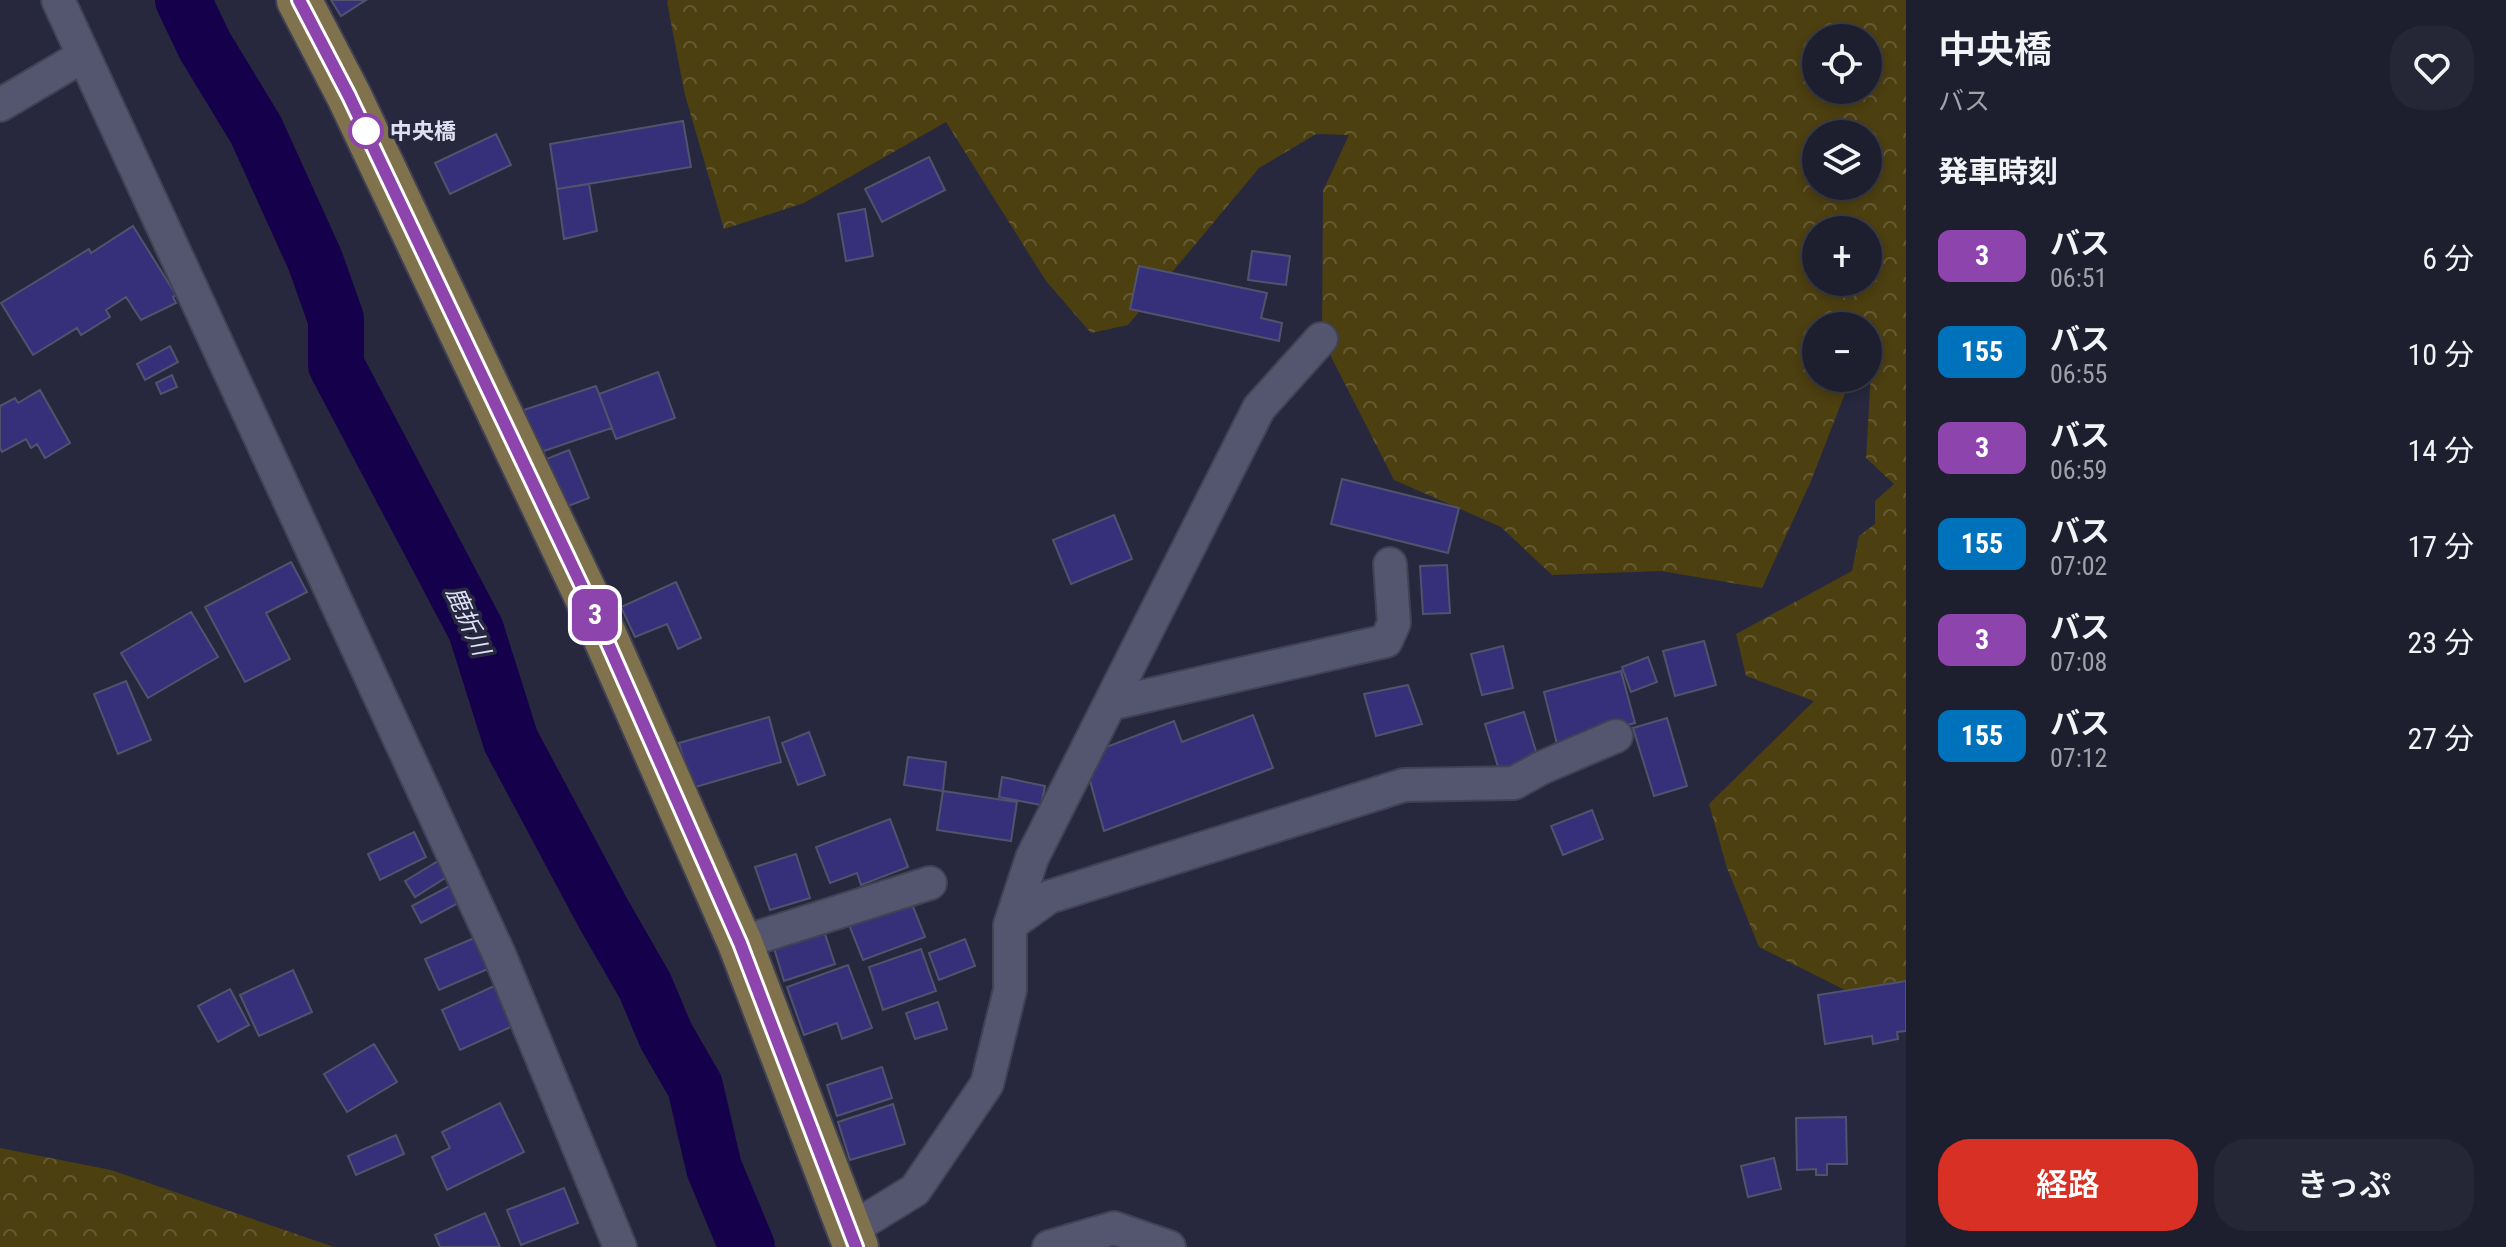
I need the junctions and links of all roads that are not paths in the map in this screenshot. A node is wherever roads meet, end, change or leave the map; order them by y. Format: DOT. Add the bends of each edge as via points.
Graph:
graph roads {
  1 [pos="58,0"];
  2 [pos="299,0"];
  3 [pos="83,56"];
  4 [pos="0,105"];
  5 [pos="1321,339"];
  6 [pos="1390,564"];
  7 [pos="1110,704"];
  8 [pos="1616,736"];
  9 [pos="930,883"];
  10 [pos="1010,925"];
  11 [pos="740,943"];
  12 [pos="853,1239"];
  13 [pos="620,1247"];
  14 [pos="1049,1247"];
  15 [pos="1169,1247"];
  1 -- 3 [label="street"];
  2 -- 11 [label="main road" via="595,614"];
  3 -- 4 [label="street"];
  3 -- 13 [label="street" via="499,954"];
  5 -- 7 [label="street" via="1259,408"];
  6 -- 7 [label="street" via="1394,623 1386,641"];
  7 -- 10 [label="street" via="1032,858"];
  8 -- 10 [label="street" via="1514,783 1404,785 1049,897"];
  9 -- 11 [label="street"];
  10 -- 12 [label="street" via="1010,990 987,1084 915,1190"];
  11 -- 12 [label="main road"];
  14 -- 15 [label="street" via="1114,1228"];
}
